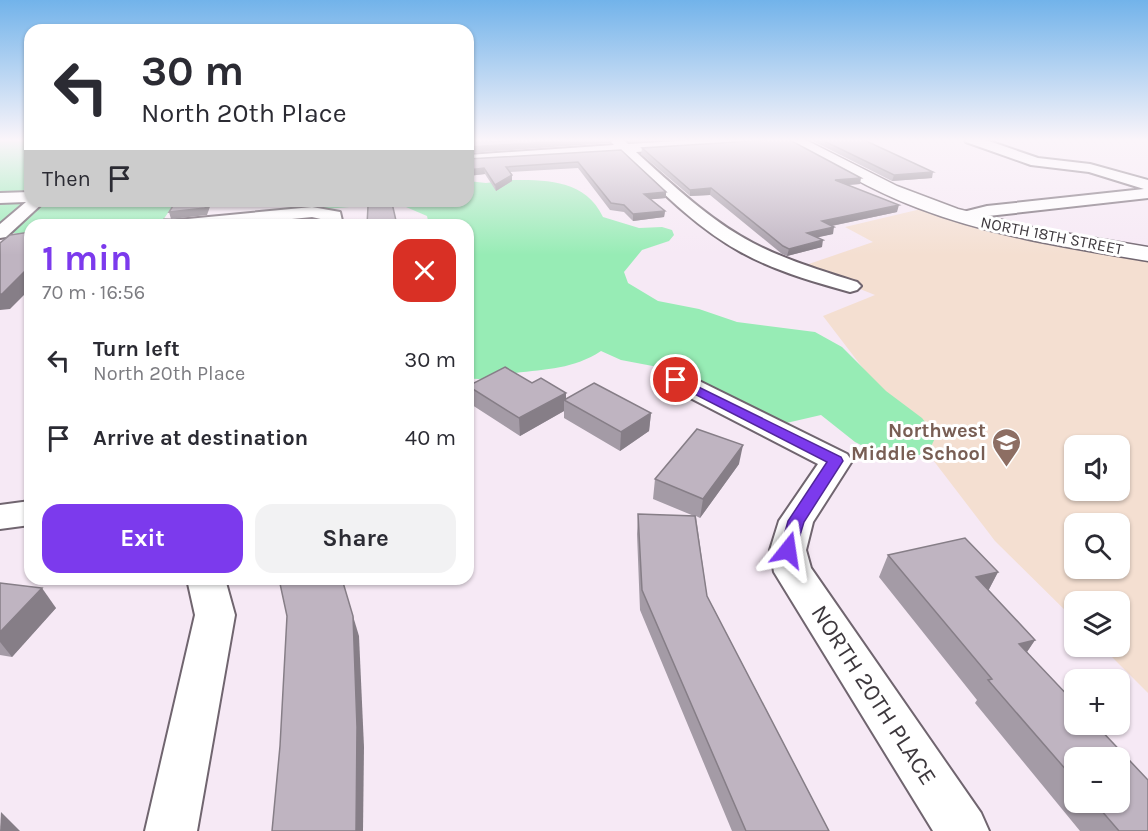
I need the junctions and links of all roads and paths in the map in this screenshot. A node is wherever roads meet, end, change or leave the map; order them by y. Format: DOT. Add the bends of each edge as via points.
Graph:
graph roads {
  1 [pos="658,178"];
  2 [pos="869,178"];
  3 [pos="1123,178"];
  4 [pos="1148,185"];
  5 [pos="1148,193"];
  6 [pos="24,197"];
  7 [pos="0,198"];
  8 [pos="30,207"];
  9 [pos="965,217"];
  10 [pos="239,219"];
  11 [pos="329,219"];
  12 [pos="0,233"];
  13 [pos="20,240"];
  14 [pos="0,242"];
  15 [pos="1148,254"];
  16 [pos="850,286"];
  17 [pos="676,380"];
  18 [pos="24,514"];
  19 [pos="0,517"];
  20 [pos="209,585"];
  21 [pos="171,831"];
  22 [pos="963,831"];
  1 -- 16 [label="street" via="731,238 774,261"];
  2 -- 9 [label="main road, NORTH 18TH STREET" via="904,196"];
  3 -- 4 [label="street"];
  5 -- 9 [label="street" via="987,211"];
  6 -- 7 [label="street"];
  8 -- 12 [label="street"];
  9 -- 15 [label="main road, NORTH 18TH STREET" via="1030,234"];
  10 -- 11 [label="street" via="312,212"];
  13 -- 14 [label="street"];
  17 -- 22 [label="street, NORTH 20TH PLACE" via="836,461 796,521 788,550 794,572"];
  18 -- 19 [label="street"];
  20 -- 21 [label="street" via="215,615"];
}
